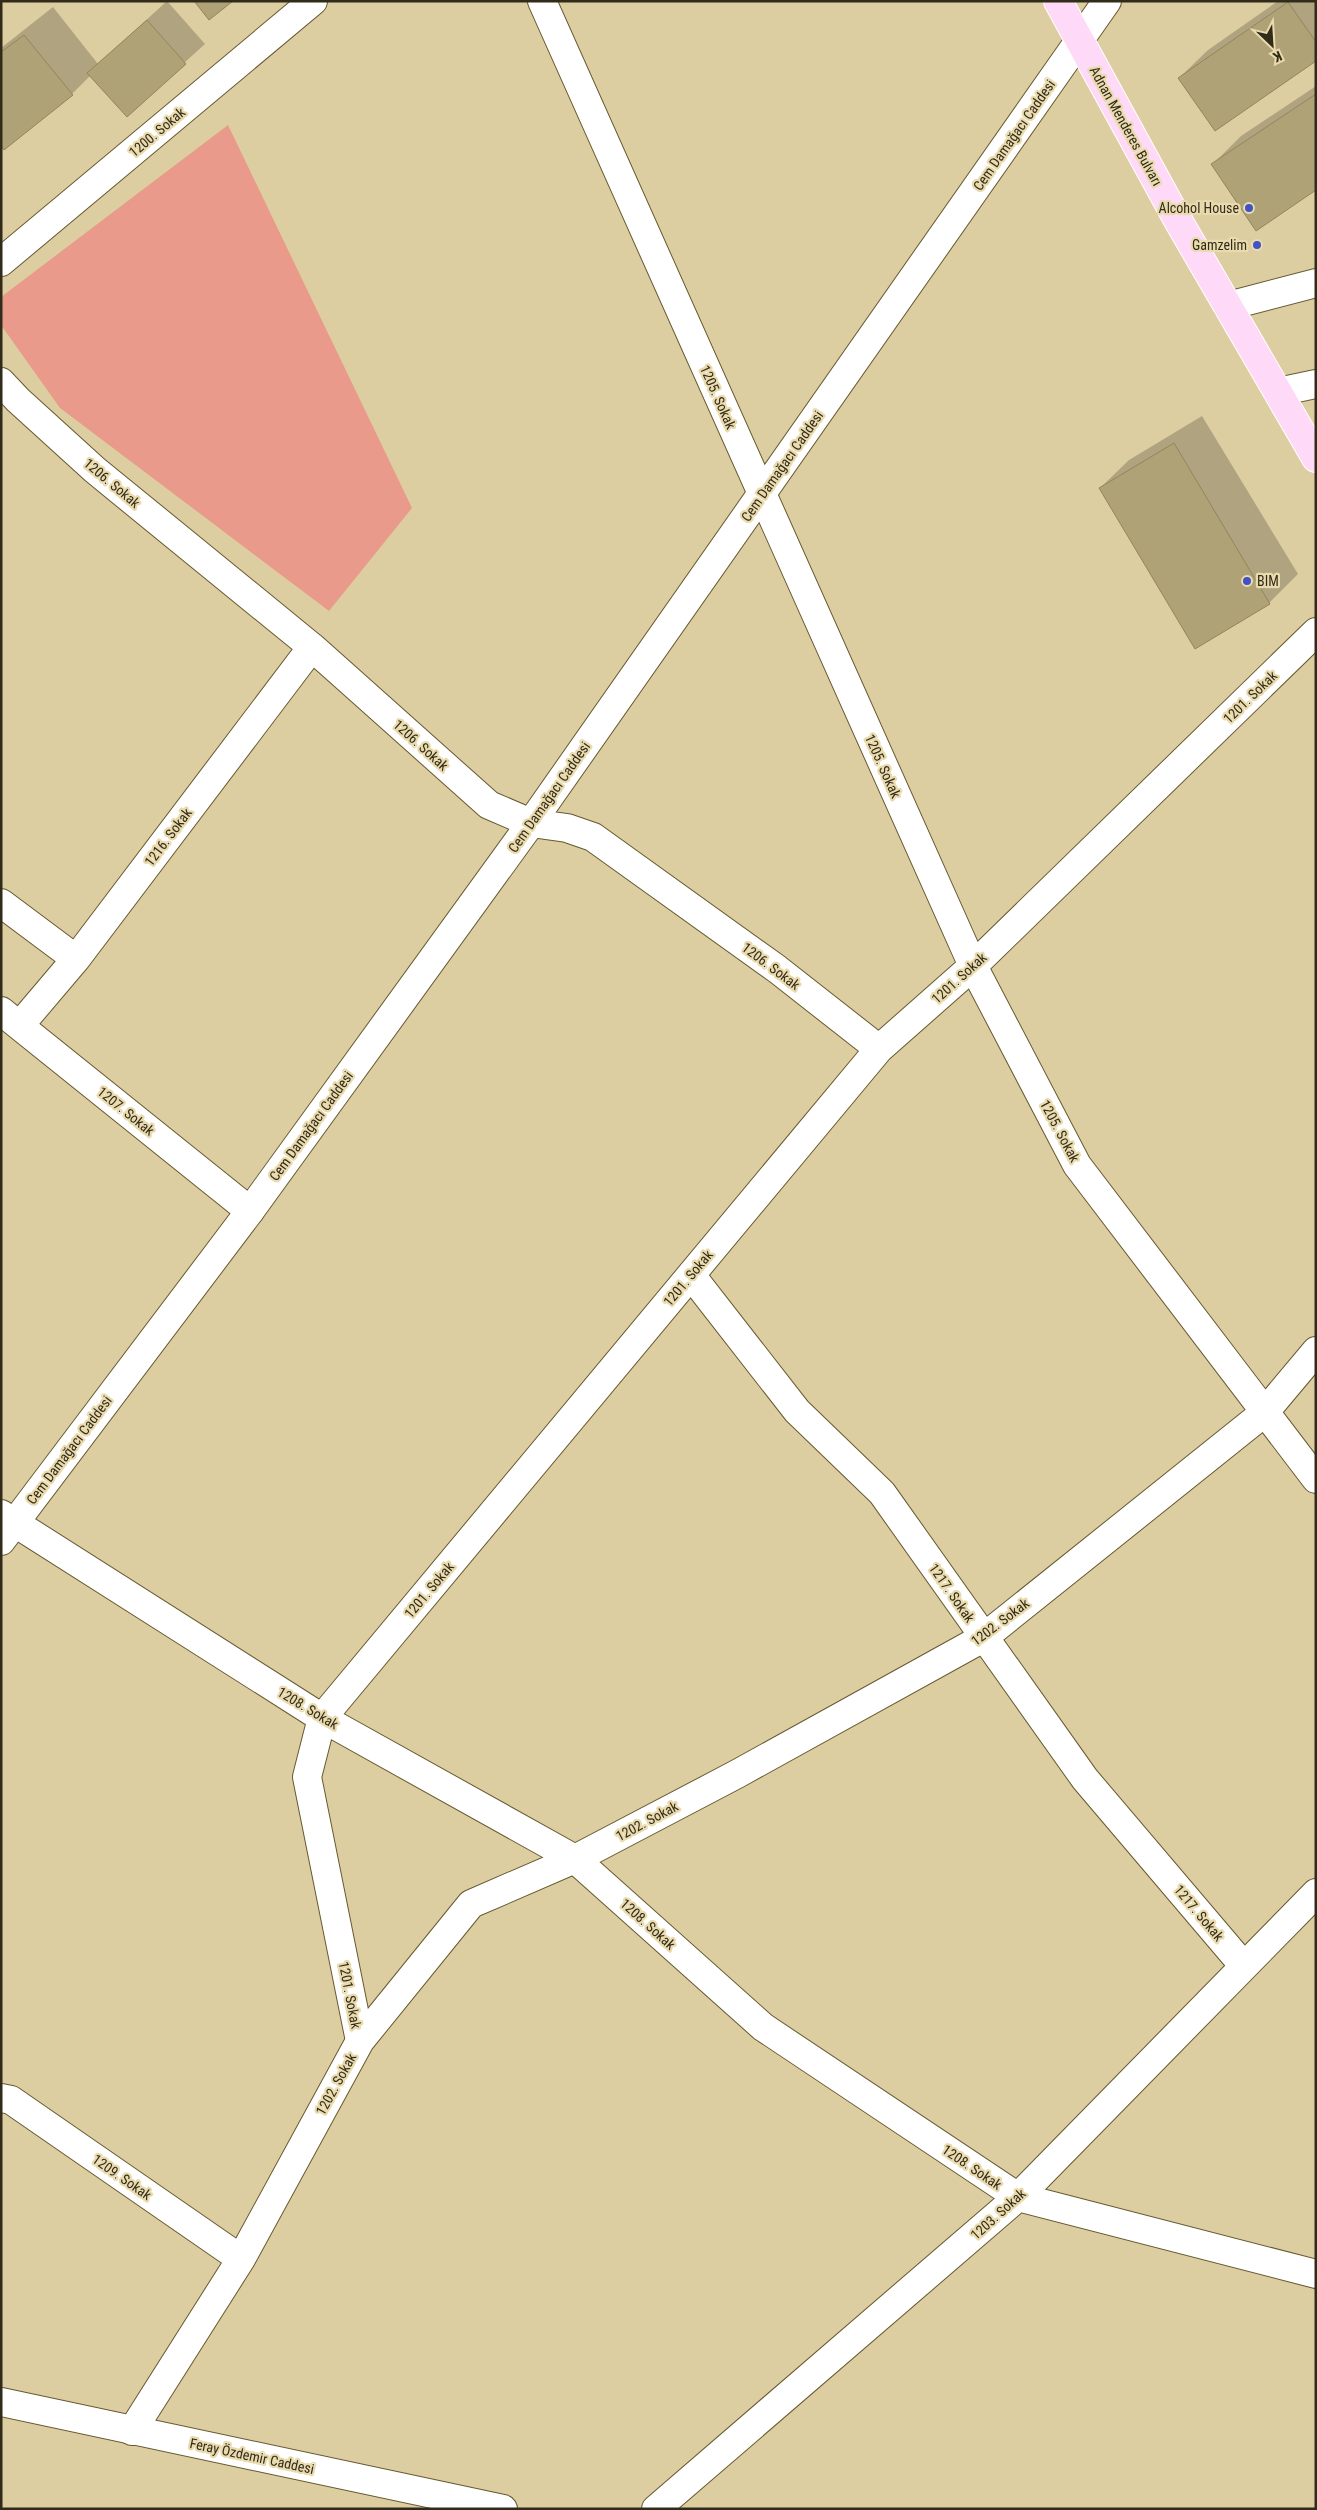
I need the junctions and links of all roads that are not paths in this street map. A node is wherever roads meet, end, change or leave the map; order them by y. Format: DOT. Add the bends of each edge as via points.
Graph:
graph roads {
  1 [pos="313,1"];
  2 [pos="542,1"];
  3 [pos="1058,1"];
  4 [pos="1107,1"];
  5 [pos="1079,41"];
  6 [pos="1,262"];
  7 [pos="1316,283"];
  8 [pos="1228,306"];
  9 [pos="1,382"];
  10 [pos="1316,384"];
  11 [pos="1278,392"];
  12 [pos="1316,458"];
  13 [pos="761,495"];
  14 [pos="1316,632"];
  15 [pos="312,647"];
  16 [pos="531,823"];
  17 [pos="1,903"];
  18 [pos="76,959"];
  19 [pos="973,966"];
  20 [pos="11,1018"];
  21 [pos="878,1049"];
  22 [pos="250,1211"];
  23 [pos="691,1275"];
  24 [pos="1316,1351"];
  25 [pos="1264,1413"];
  26 [pos="1316,1479"];
  27 [pos="6,1526"];
  28 [pos="983,1638"];
  29 [pos="322,1718"];
  30 [pos="575,1859"];
  31 [pos="1316,1893"];
  32 [pos="1243,1965"];
  33 [pos="360,2041"];
  34 [pos="5,2097"];
  35 [pos="1018,2197"];
  36 [pos="241,2259"];
  37 [pos="1316,2274"];
  38 [pos="1,2402"];
  39 [pos="132,2431"];
  40 [pos="503,2509"];
  41 [pos="656,2509"];
  1 -- 6 [label="street, 1200. Sokak"];
  2 -- 13 [label="street, 1205. Sokak"];
  3 -- 5 [label="main road, Adnan Menderes Bulvarı"];
  4 -- 5 [label="street, Cem Damağacı Caddesi"];
  5 -- 8 [label="main road, Adnan Menderes Bulvarı"];
  5 -- 13 [label="street, Cem Damağacı Caddesi"];
  7 -- 8 [label="street"];
  8 -- 11 [label="main road, Adnan Menderes Bulvarı"];
  9 -- 15 [label="street, 1206. Sokak" via="95,470"];
  10 -- 11 [label="street"];
  11 -- 12 [label="main road, Adnan Menderes Bulvarı"];
  13 -- 16 [label="street, Cem Damağacı Caddesi"];
  13 -- 19 [label="street, 1205. Sokak"];
  14 -- 19 [label="street, 1201. Sokak"];
  15 -- 16 [label="street, 1206. Sokak" via="489,805"];
  15 -- 18 [label="street, 1216. Sokak"];
  16 -- 21 [label="street, 1206. Sokak" via="567,828 593,838 777,969"];
  16 -- 22 [label="street, Cem Damağacı Caddesi"];
  17 -- 18 [label="street"];
  18 -- 20 [label="street, 1216. Sokak"];
  19 -- 21 [label="street, 1201. Sokak"];
  19 -- 25 [label="street, 1205. Sokak" via="1077,1165"];
  20 -- 22 [label="street, 1207. Sokak"];
  21 -- 23 [label="street, 1201. Sokak"];
  22 -- 27 [label="street, Cem Damağacı Caddesi"];
  23 -- 28 [label="street, 1217. Sokak" via="797,1411 882,1493"];
  23 -- 29 [label="street, 1201. Sokak"];
  24 -- 25 [label="street, 1202. Sokak"];
  25 -- 26 [label="street, 1205. Sokak"];
  25 -- 28 [label="street, 1202. Sokak"];
  27 -- 29 [label="street, 1208. Sokak"];
  28 -- 30 [label="street, 1202. Sokak"];
  28 -- 32 [label="street, 1217. Sokak" via="1086,1779"];
  29 -- 30 [label="street, 1208. Sokak"];
  29 -- 33 [label="street, 1201. Sokak" via="307,1777"];
  30 -- 33 [label="street, 1202. Sokak" via="470,1904"];
  30 -- 35 [label="street, 1208. Sokak" via="763,2027"];
  31 -- 32 [label="street, 1203. Sokak"];
  32 -- 35 [label="street, 1203. Sokak"];
  33 -- 36 [label="street, 1202. Sokak"];
  34 -- 36 [label="street, 1209. Sokak"];
  35 -- 37 [label="street, 1208. Sokak"];
  35 -- 41 [label="street, 1203. Sokak"];
  36 -- 39 [label="street, 1202. Sokak"];
  38 -- 39 [label="street, Feray Özdemir Caddesi"];
  39 -- 40 [label="street, Feray Özdemir Caddesi"];
}
